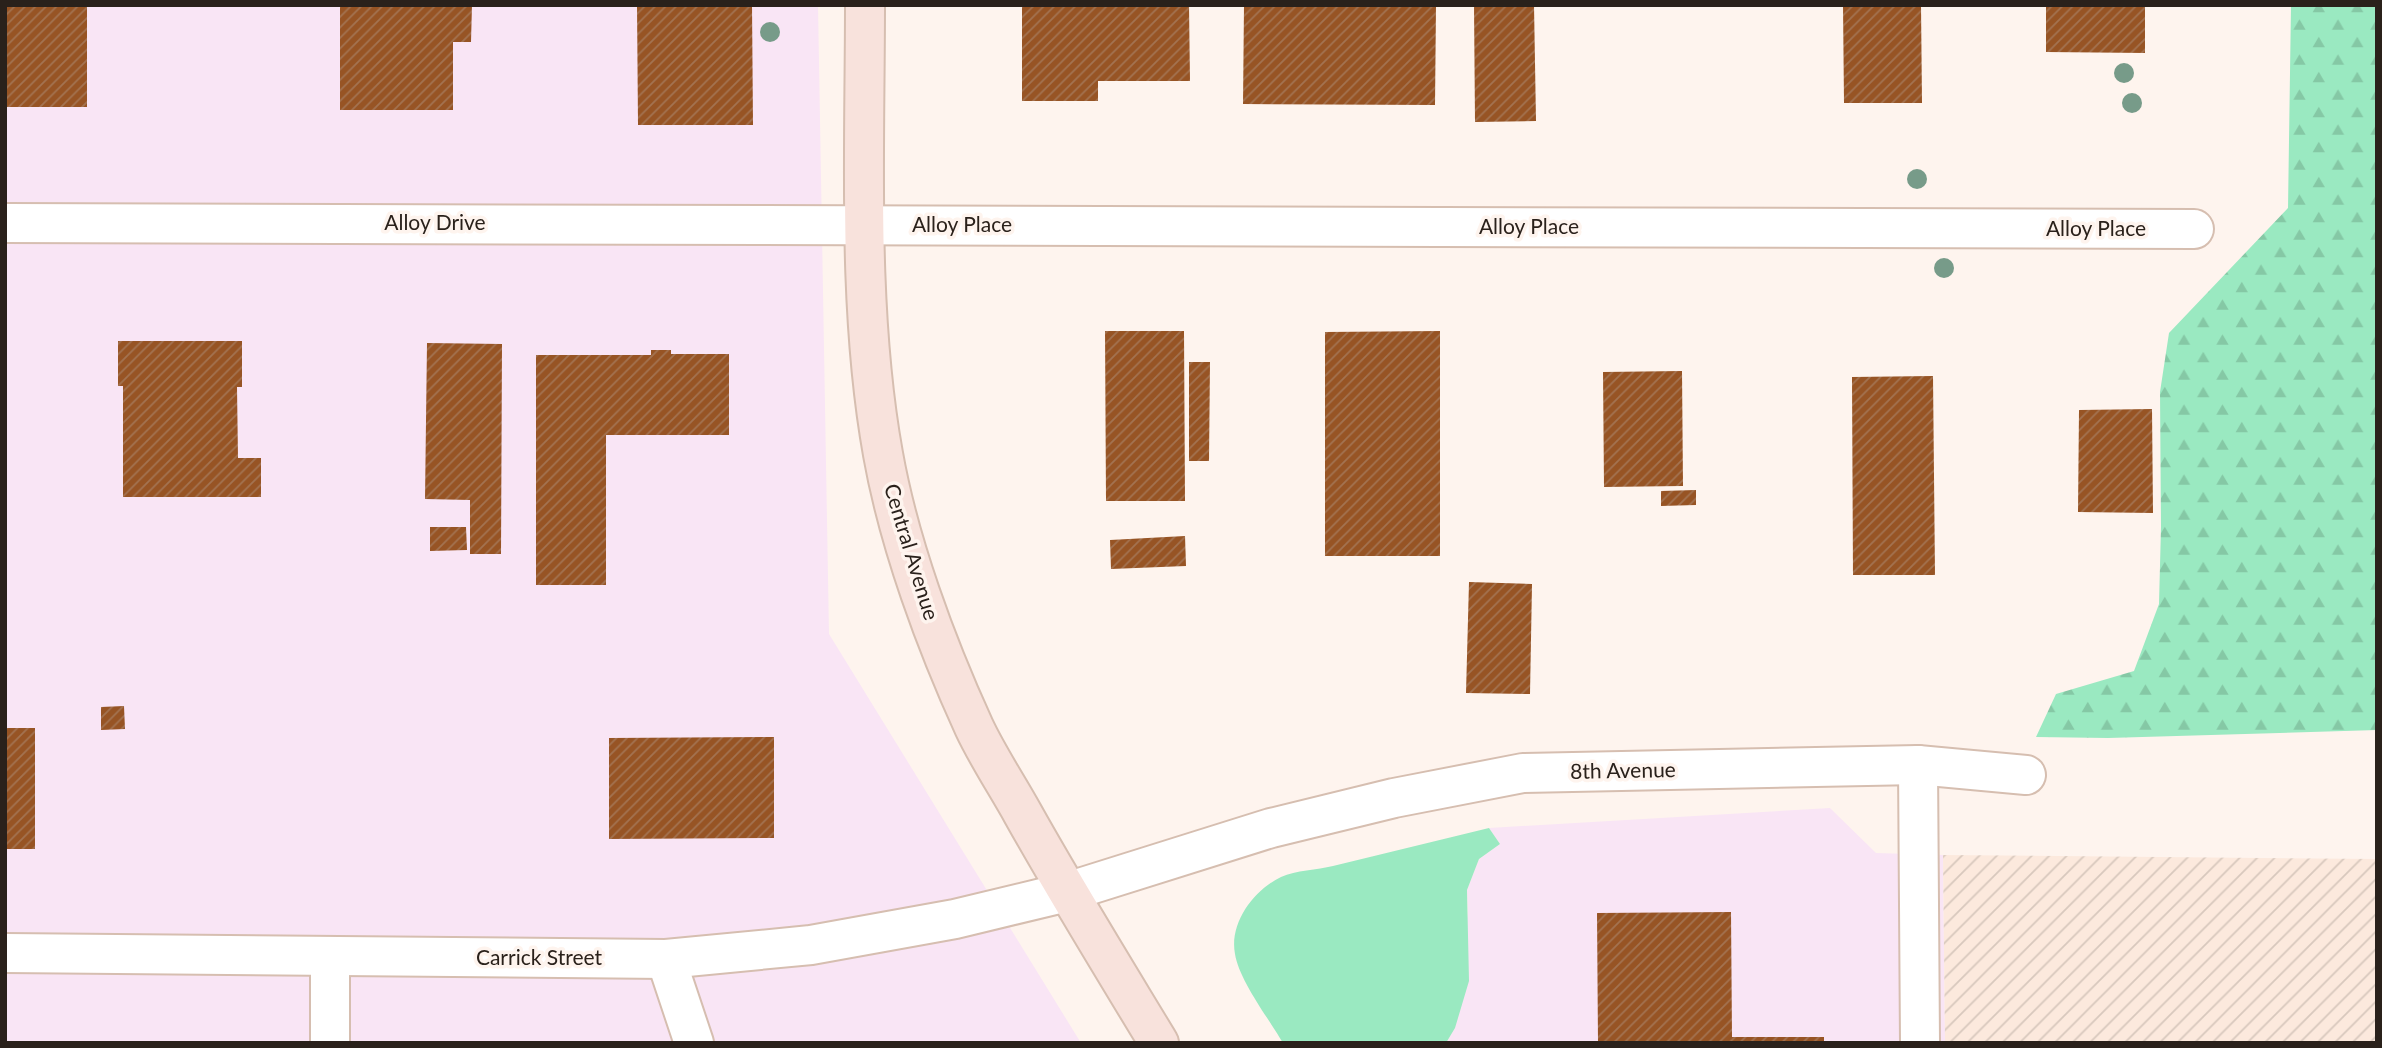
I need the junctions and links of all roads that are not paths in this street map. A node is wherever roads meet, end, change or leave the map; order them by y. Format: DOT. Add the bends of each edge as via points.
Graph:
graph roads {
  1 [pos="866,5"];
  2 [pos="5,223"];
  3 [pos="865,224"];
  4 [pos="2194,229"];
  5 [pos="1918,765"];
  6 [pos="2026,775"];
  7 [pos="1067,892"];
  8 [pos="5,953"];
  9 [pos="330,957"];
  10 [pos="666,959"];
  11 [pos="330,1043"];
  12 [pos="694,1043"];
  13 [pos="1159,1043"];
  14 [pos="1920,1043"];
  1 -- 3 [label="main road, Central Avenue"];
  2 -- 3 [label="street, Alloy Drive"];
  3 -- 4 [label="street, Alloy Place"];
  3 -- 7 [label="main road, Central Avenue" via="872,367 883,454 902,535 975,728"];
  5 -- 6 [label="street, 8th Avenue"];
  5 -- 7 [label="street, 8th Avenue" via="1523,773 1394,797 1271,828"];
  5 -- 14 [label="street"];
  7 -- 10 [label="street, Carrick Street" via="955,919 811,945"];
  7 -- 13 [label="main road, Central Avenue"];
  8 -- 9 [label="street, Carrick Street"];
  9 -- 10 [label="street, Carrick Street"];
  9 -- 11 [label="street"];
  10 -- 12 [label="street"];
}
